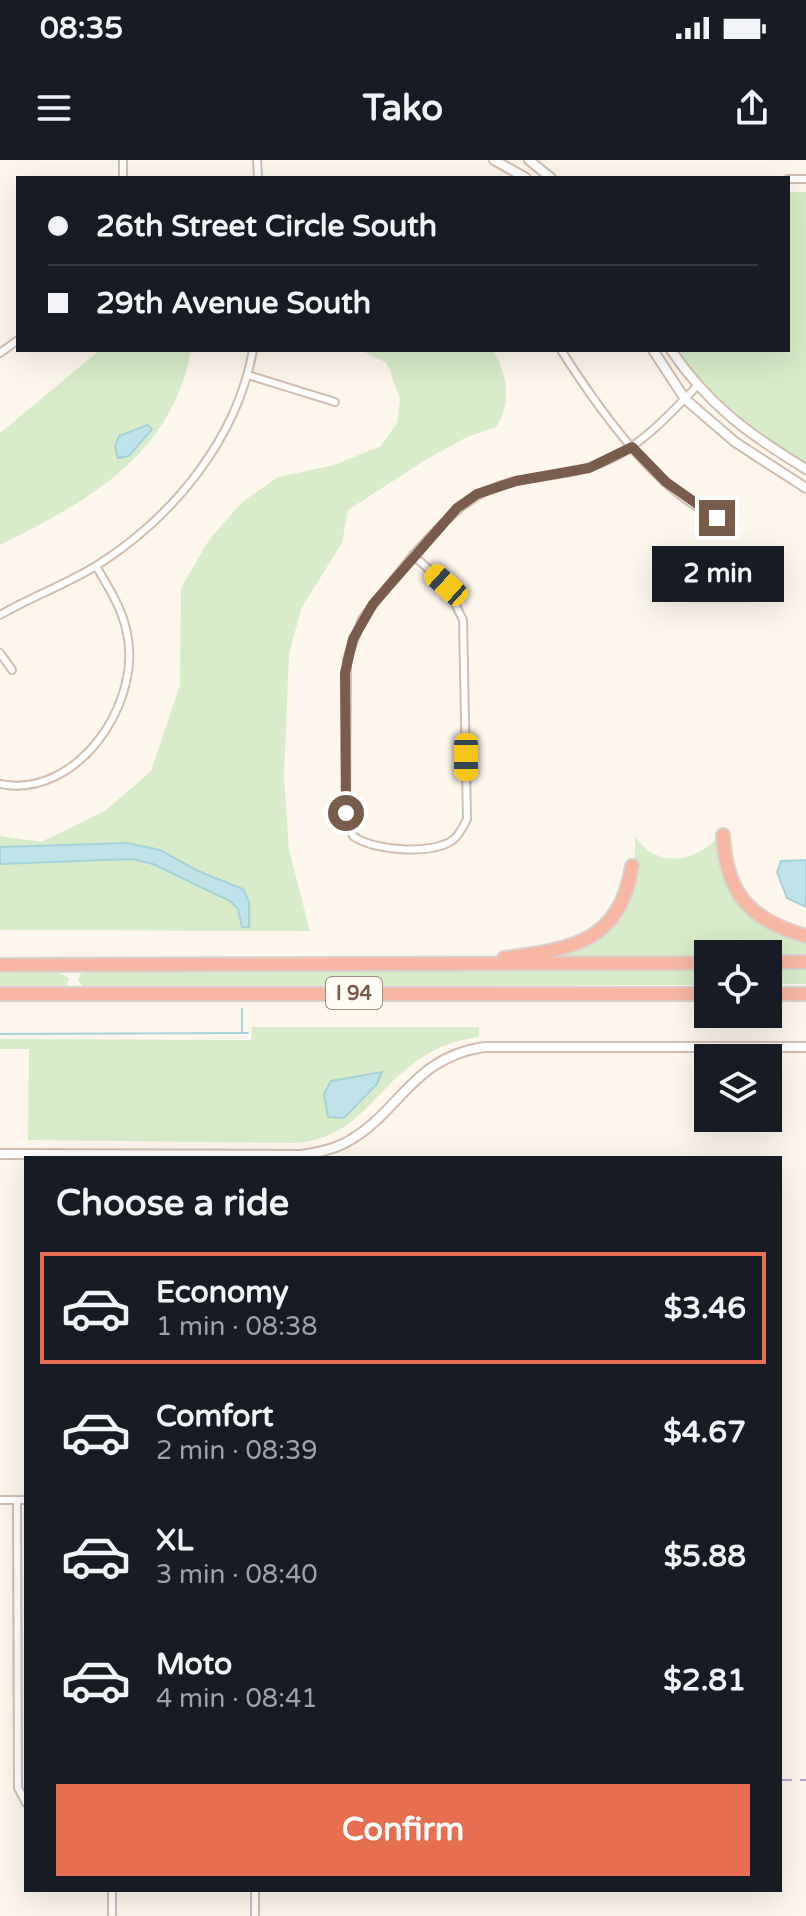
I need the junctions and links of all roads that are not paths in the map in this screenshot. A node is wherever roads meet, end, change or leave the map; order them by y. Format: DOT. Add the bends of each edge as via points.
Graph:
graph roads {
  1 [pos="494,160"];
  2 [pos="529,160"];
  3 [pos="522,176"];
  4 [pos="549,176"];
  5 [pos="253,352"];
  6 [pos="562,352"];
  7 [pos="654,352"];
  8 [pos="672,352"];
  9 [pos="248,375"];
  10 [pos="696,387"];
  11 [pos="685,399"];
  12 [pos="335,402"];
  13 [pos="632,447"];
  14 [pos="806,469"];
  15 [pos="806,488"];
  16 [pos="733,522"];
  17 [pos="413,555"];
  18 [pos="96,566"];
  19 [pos="0,615"];
  20 [pos="0,653"];
  21 [pos="12,670"];
  22 [pos="0,784"];
  23 [pos="723,835"];
  24 [pos="632,866"];
  25 [pos="806,936"];
  26 [pos="782,962"];
  27 [pos="806,962"];
  28 [pos="694,963"];
  29 [pos="0,965"];
  30 [pos="451,965"];
  31 [pos="0,994"];
  32 [pos="694,994"];
  33 [pos="782,994"];
  34 [pos="806,994"];
  35 [pos="806,1047"];
  36 [pos="0,1154"];
  37 [pos="253,1156"];
  38 [pos="0,1500"];
  39 [pos="17,1500"];
  40 [pos="24,1500"];
  41 [pos="24,1800"];
  42 [pos="112,1892"];
  43 [pos="255,1892"];
  44 [pos="112,1914"];
  45 [pos="255,1916"];
  1 -- 3 [label="street"];
  2 -- 4 [label="street"];
  5 -- 9 [label="street"];
  6 -- 13 [label="street"];
  7 -- 11 [label="street"];
  8 -- 10 [label="street"];
  9 -- 12 [label="street"];
  9 -- 18 [label="street" via="231,420 171,505 140,536"];
  10 -- 11 [label="street"];
  10 -- 14 [label="street" via="741,428"];
  11 -- 13 [label="street"];
  11 -- 15 [label="street" via="735,442"];
  13 -- 16 [label="street" via="695,505"];
  13 -- 17 [label="street" via="589,468 477,494"];
  17 -- 17 [label="street" via="446,585 463,620 467,819 461,831 433,848 376,848 353,836 346,813 345,673 362,619"];
  18 -- 19 [label="street"];
  18 -- 22 [label="street" via="119,604 129,641 123,702 64,773 18,787"];
  20 -- 21 [label="street"];
  23 -- 25 [label="highway" via="731,883 750,910"];
  24 -- 30 [label="highway" via="618,914 599,934 561,949"];
  26 -- 27 [label="highway"];
  28 -- 30 [label="highway, I 94"];
  29 -- 30 [label="highway, I 94"];
  31 -- 32 [label="highway, I 94"];
  33 -- 34 [label="highway"];
  35 -- 37 [label="street" via="471,1049 425,1070 360,1133 327,1150"];
  36 -- 37 [label="street"];
  38 -- 39 [label="street"];
  39 -- 40 [label="street"];
  39 -- 41 [label="street" via="18,1788"];
  42 -- 44 [label="street"];
  43 -- 45 [label="street"];
}
